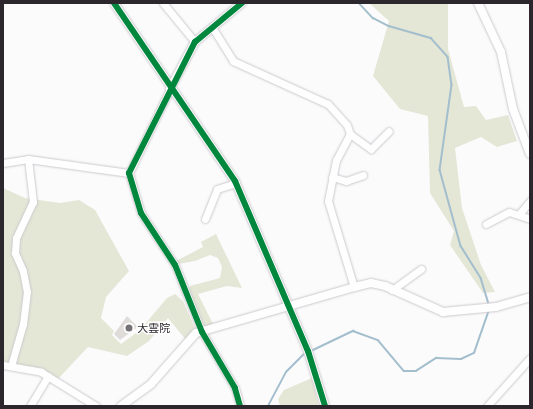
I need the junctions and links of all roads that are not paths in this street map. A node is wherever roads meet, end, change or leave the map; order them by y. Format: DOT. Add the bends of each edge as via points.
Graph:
graph roads {
  1 [pos="114,3"];
  2 [pos="163,3"];
  3 [pos="242,3"];
  4 [pos="478,3"];
  5 [pos="212,27"];
  6 [pos="195,42"];
  7 [pos="170,89"];
  8 [pos="389,131"];
  9 [pos="350,134"];
  10 [pos="530,154"];
  11 [pos="28,159"];
  12 [pos="3,163"];
  13 [pos="129,174"];
  14 [pos="363,175"];
  15 [pos="332,178"];
  16 [pos="236,182"];
  17 [pos="530,201"];
  18 [pos="520,213"];
  19 [pos="205,219"];
  20 [pos="530,219"];
  21 [pos="486,224"];
  22 [pos="421,269"];
  23 [pos="354,287"];
  24 [pos="392,290"];
  25 [pos="530,297"];
  26 [pos="287,306"];
  27 [pos="202,332"];
  28 [pos="530,358"];
  29 [pos="3,365"];
  30 [pos="11,366"];
  31 [pos="48,376"];
  32 [pos="30,406"];
  33 [pos="96,406"];
  34 [pos="122,406"];
  35 [pos="240,406"];
  36 [pos="325,406"];
  37 [pos="487,406"];
  1 -- 7 [label="street"];
  2 -- 6 [label="street"];
  3 -- 5 [label="street"];
  4 -- 10 [label="street" via="501,52 514,109"];
  5 -- 6 [label="street"];
  5 -- 9 [label="street" via="233,61 328,104 343,119"];
  6 -- 7 [label="street"];
  7 -- 13 [label="street"];
  7 -- 16 [label="street"];
  8 -- 9 [label="street" via="371,149"];
  9 -- 15 [label="street" via="336,160"];
  11 -- 12 [label="street"];
  11 -- 13 [label="street"];
  11 -- 30 [label="street" via="33,202 16,238 15,253 23,271 27,292 23,324"];
  13 -- 27 [label="street" via="141,213 174,265"];
  14 -- 15 [label="street" via="346,181"];
  15 -- 23 [label="street" via="330,212"];
  16 -- 19 [label="street" via="217,189"];
  16 -- 26 [label="street"];
  17 -- 18 [label="street"];
  18 -- 20 [label="street"];
  18 -- 21 [label="street" via="509,212"];
  22 -- 24 [label="street"];
  23 -- 24 [label="street" via="372,283"];
  23 -- 26 [label="street"];
  24 -- 25 [label="street" via="443,312 496,308"];
  26 -- 27 [label="street"];
  26 -- 36 [label="street" via="318,377"];
  27 -- 34 [label="street" via="185,342 151,384"];
  27 -- 35 [label="street" via="235,388"];
  28 -- 37 [label="street"];
  29 -- 30 [label="street"];
  30 -- 31 [label="street"];
  31 -- 32 [label="street"];
  31 -- 33 [label="street"];
}
